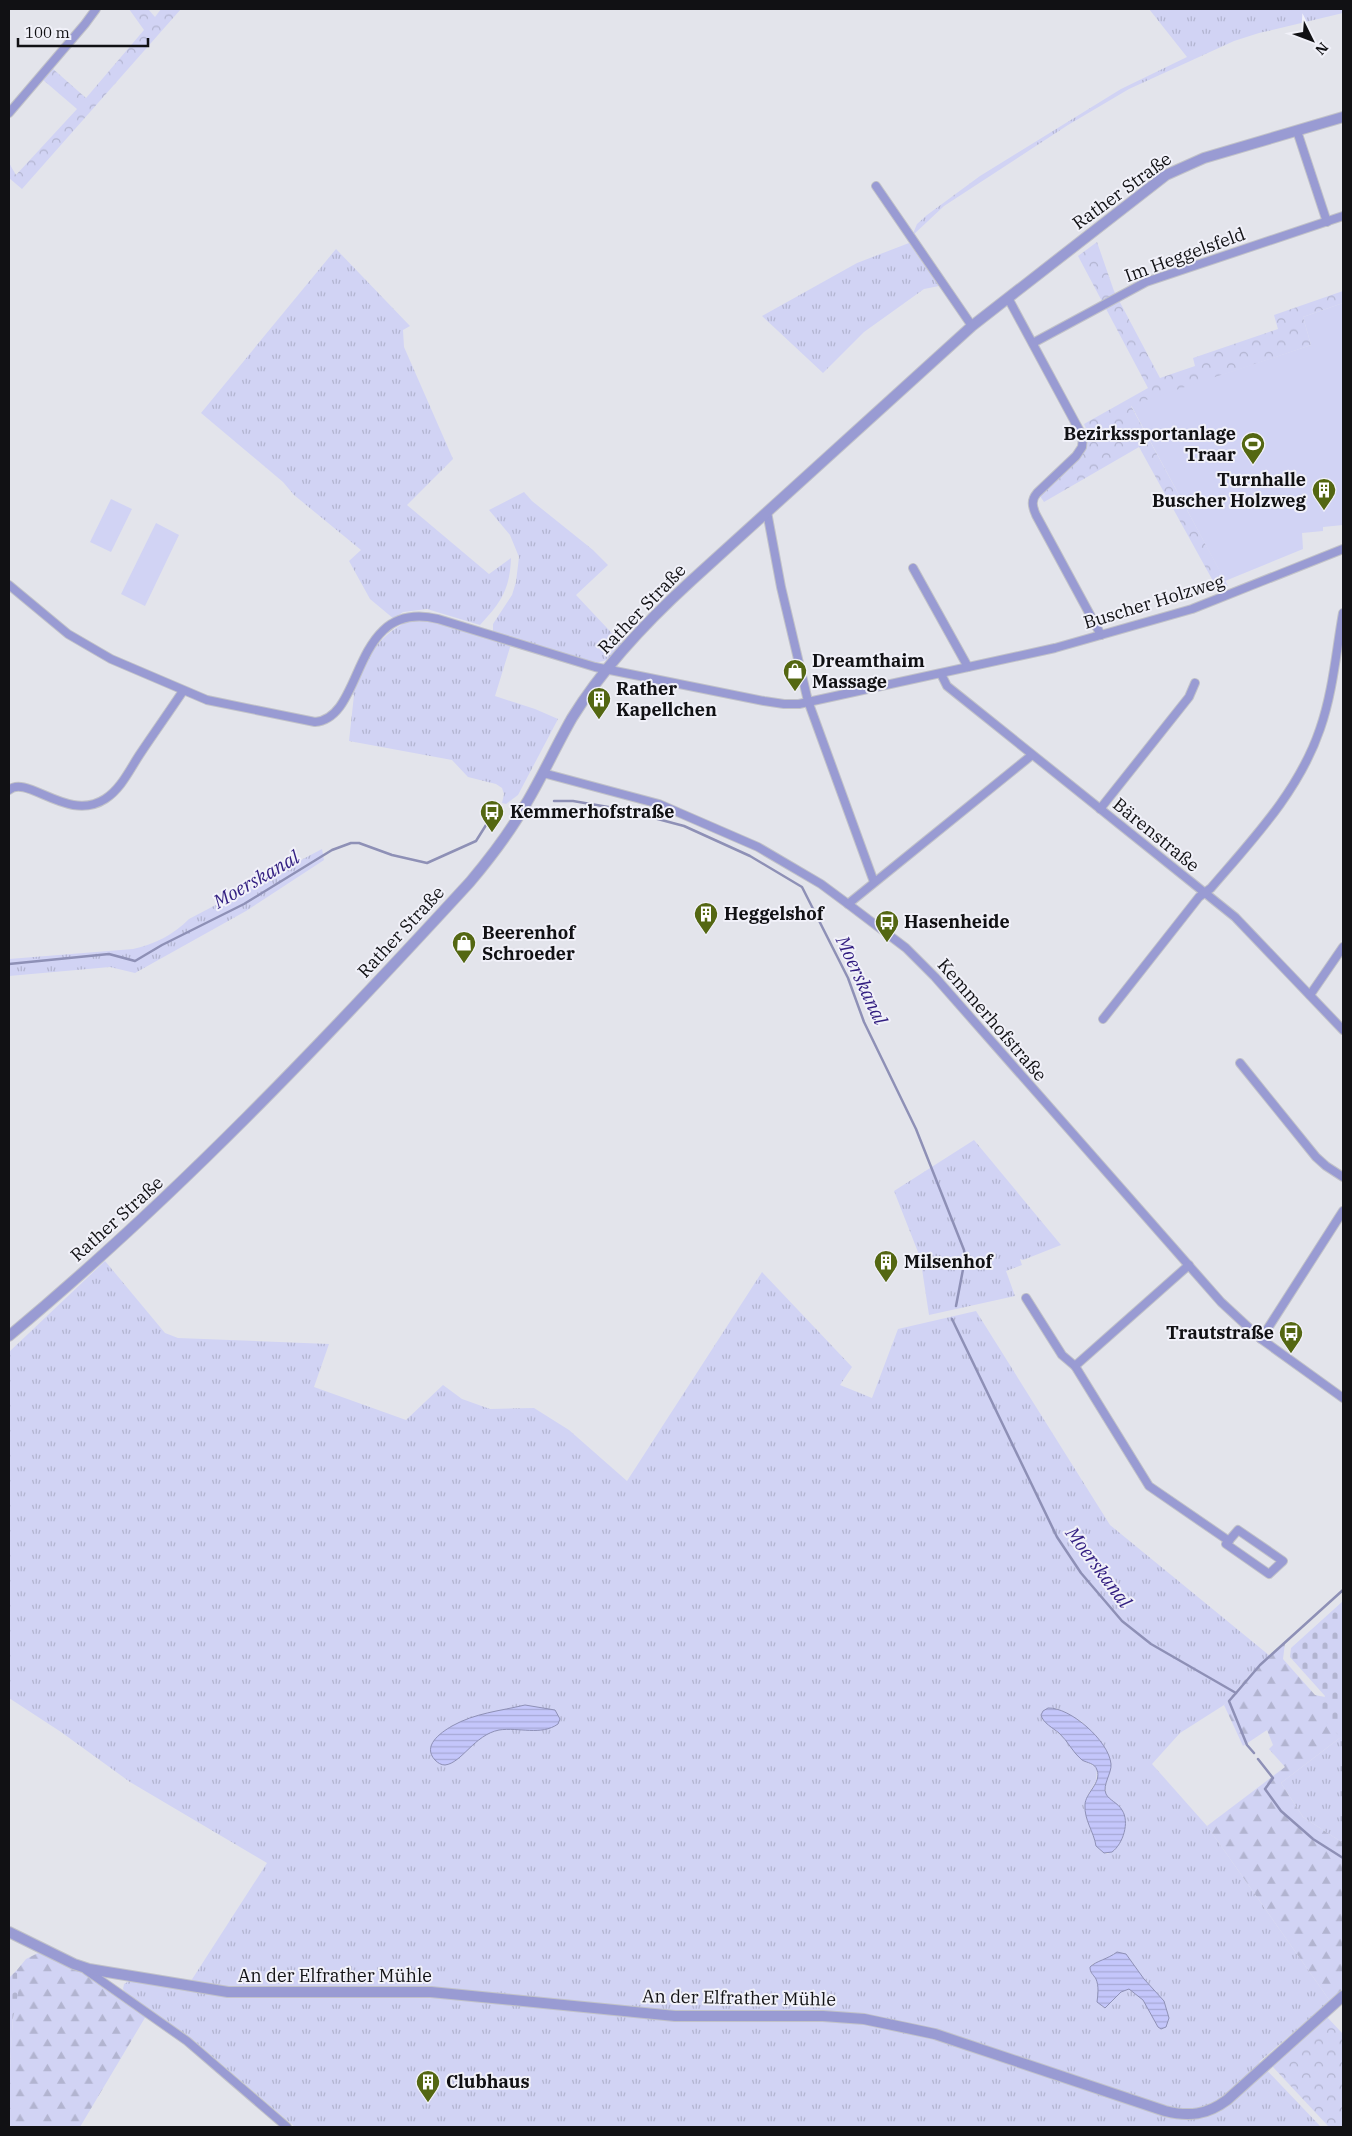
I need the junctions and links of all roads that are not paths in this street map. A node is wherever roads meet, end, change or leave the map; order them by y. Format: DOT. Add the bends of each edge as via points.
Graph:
graph roads {
  1 [pos="96,9"];
  2 [pos="9,112"];
  3 [pos="1343,117"];
  4 [pos="1297,131"];
  5 [pos="876,186"];
  6 [pos="1343,216"];
  7 [pos="1327,222"];
  8 [pos="1008,298"];
  9 [pos="972,326"];
  10 [pos="1032,343"];
  11 [pos="767,512"];
  12 [pos="1343,549"];
  13 [pos="913,568"];
  14 [pos="9,586"];
  15 [pos="1343,613"];
  16 [pos="1101,635"];
  17 [pos="968,667"];
  18 [pos="607,669"];
  19 [pos="941,674"];
  20 [pos="1195,683"];
  21 [pos="183,691"];
  22 [pos="808,702"];
  23 [pos="1032,755"];
  24 [pos="543,773"];
  25 [pos="9,790"];
  26 [pos="1100,809"];
  27 [pos="874,882"];
  28 [pos="1205,893"];
  29 [pos="848,904"];
  30 [pos="1343,947"];
  31 [pos="1310,995"];
  32 [pos="1103,1019"];
  33 [pos="1343,1030"];
  34 [pos="1240,1063"];
  35 [pos="1343,1177"];
  36 [pos="1343,1211"];
  37 [pos="1189,1265"];
  38 [pos="1026,1298"];
  39 [pos="9,1336"];
  40 [pos="1261,1339"];
  41 [pos="1075,1366"];
  42 [pos="1343,1398"];
  43 [pos="1228,1541"];
  44 [pos="9,1932"];
  45 [pos="79,1966"];
  46 [pos="1343,1996"];
  47 [pos="287,2127"];
  1 -- 2 [label="street"];
  3 -- 4 [label="street, Rather Straße"];
  4 -- 7 [label="street"];
  4 -- 8 [label="street, Rather Straße" via="1178,168"];
  5 -- 9 [label="street"];
  6 -- 7 [label="street, Im Heggelsfeld"];
  7 -- 10 [label="street, Im Heggelsfeld" via="1146,282"];
  8 -- 9 [label="street, Rather Straße"];
  8 -- 10 [label="street"];
  9 -- 11 [label="street, Rather Straße"];
  10 -- 16 [label="street" via="1083,442 1076,456 1037,493 1032,505"];
  11 -- 18 [label="street, Rather Straße" via="658,612"];
  11 -- 22 [label="street"];
  12 -- 16 [label="street, Buscher Holzweg" via="1192,609"];
  13 -- 17 [label="street"];
  14 -- 21 [label="street, Buscher Holzweg" via="87,646"];
  15 -- 28 [label="street" via="1328,702 1309,758 1272,815"];
  16 -- 17 [label="street, Buscher Holzweg"];
  17 -- 19 [label="street, Buscher Holzweg"];
  18 -- 21 [label="street, Buscher Holzweg" via="418,616 402,619 380,635 366,653 341,706 321,722 218,703"];
  18 -- 22 [label="street, Buscher Holzweg" via="778,703"];
  18 -- 24 [label="street, Rather Straße" via="573,718"];
  19 -- 22 [label="street, Buscher Holzweg"];
  19 -- 23 [label="street, Bärenstraße" via="946,686"];
  20 -- 26 [label="street" via="1189,697"];
  21 -- 25 [label="street" via="124,779 105,799 88,807 74,806 22,786"];
  22 -- 27 [label="street"];
  23 -- 26 [label="street, Bärenstraße"];
  23 -- 27 [label="street"];
  24 -- 29 [label="street, Kemmerhofstraße" via="659,804 758,847"];
  24 -- 39 [label="street, Rather Straße" via="490,859 405,952 185,1179"];
  26 -- 28 [label="street, Bärenstraße"];
  27 -- 29 [label="street"];
  28 -- 31 [label="street, Bärenstraße" via="1251,933"];
  28 -- 32 [label="street"];
  29 -- 37 [label="street, Kemmerhofstraße" via="920,961"];
  30 -- 31 [label="street"];
  31 -- 33 [label="street, Bärenstraße"];
  34 -- 35 [label="street" via="1316,1157"];
  36 -- 40 [label="street"];
  37 -- 40 [label="street, Kemmerhofstraße" via="1221,1302"];
  37 -- 41 [label="street"];
  38 -- 41 [label="street" via="1062,1355"];
  40 -- 42 [label="street, Kemmerhofstraße"];
  41 -- 43 [label="street" via="1149,1486"];
  43 -- 43 [label="street" via="1238,1530 1283,1562 1268,1574 1226,1544"];
  44 -- 45 [label="street, An der Elfrather Mühle"];
  45 -- 46 [label="street, An der Elfrather Mühle" via="228,1992 431,1992 675,2016 864,2019 935,2034 1165,2111 1186,2115 1207,2112 1227,2100"];
  45 -- 47 [label="street, An der Elfrather Mühle" via="188,2040"];
}
